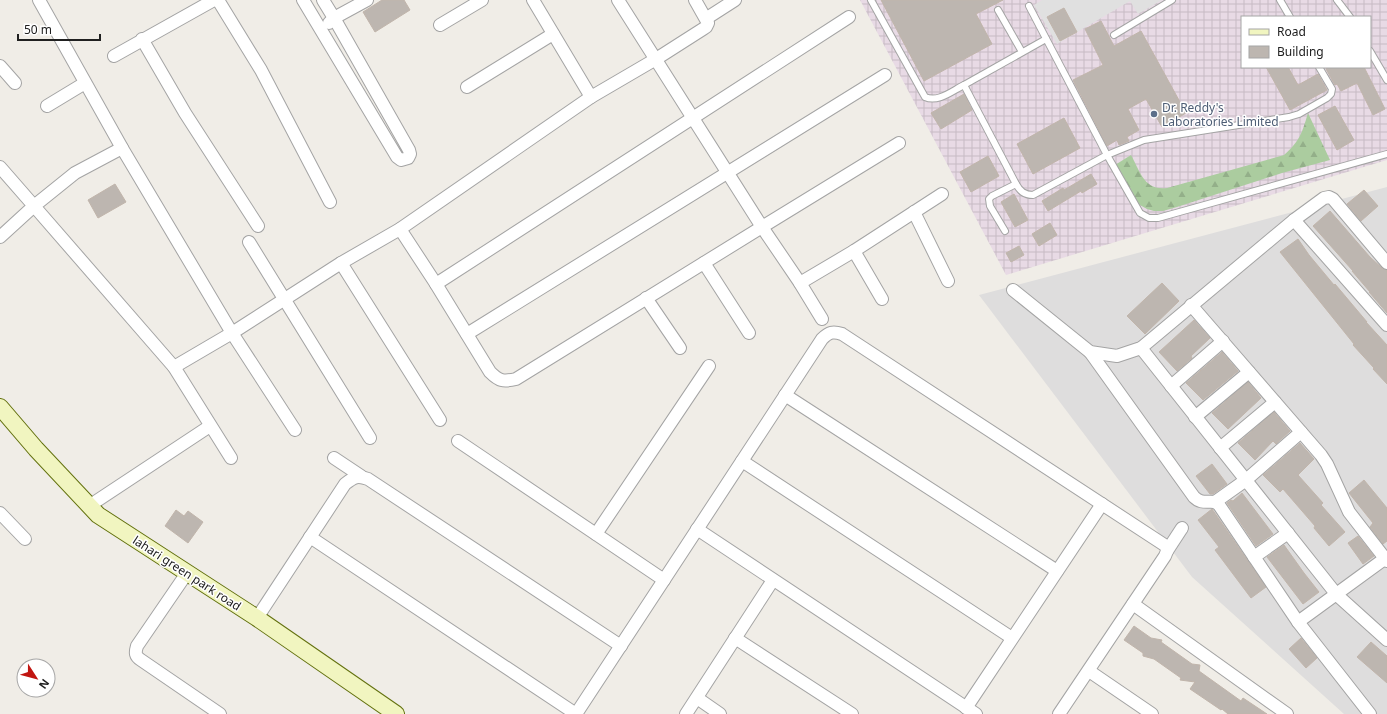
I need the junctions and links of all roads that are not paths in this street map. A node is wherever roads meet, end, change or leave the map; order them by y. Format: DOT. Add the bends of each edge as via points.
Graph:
graph roads {
  1 [pos="39,0"];
  2 [pos="214,0"];
  3 [pos="218,0"];
  4 [pos="303,0"];
  5 [pos="323,0"];
  6 [pos="367,0"];
  7 [pos="482,0"];
  8 [pos="533,0"];
  9 [pos="618,0"];
  10 [pos="696,0"];
  11 [pos="735,0"];
  12 [pos="871,0"];
  13 [pos="1172,0"];
  14 [pos="1280,0"];
  15 [pos="1337,0"];
  16 [pos="1029,6"];
  17 [pos="998,10"];
  18 [pos="1289,16"];
  19 [pos="1349,16"];
  20 [pos="849,17"];
  21 [pos="334,18"];
  22 [pos="707,18"];
  23 [pos="440,25"];
  24 [pos="321,30"];
  25 [pos="553,34"];
  26 [pos="1114,35"];
  27 [pos="142,39"];
  28 [pos="1046,39"];
  29 [pos="1022,52"];
  30 [pos="1371,53"];
  31 [pos="114,56"];
  32 [pos="656,59"];
  33 [pos="0,66"];
  34 [pos="1320,68"];
  35 [pos="885,76"];
  36 [pos="1387,80"];
  37 [pos="15,83"];
  38 [pos="85,83"];
  39 [pos="964,85"];
  40 [pos="467,87"];
  41 [pos="591,97"];
  42 [pos="47,106"];
  43 [pos="693,118"];
  44 [pos="899,143"];
  45 [pos="122,148"];
  46 [pos="1387,154"];
  47 [pos="1107,156"];
  48 [pos="0,167"];
  49 [pos="727,173"];
  50 [pos="1016,184"];
  51 [pos="942,194"];
  52 [pos="330,202"];
  53 [pos="34,206"];
  54 [pos="914,212"];
  55 [pos="1294,220"];
  56 [pos="258,226"];
  57 [pos="762,227"];
  58 [pos="400,229"];
  59 [pos="1005,230"];
  60 [pos="0,237"];
  61 [pos="249,242"];
  62 [pos="854,251"];
  63 [pos="341,263"];
  64 [pos="704,263"];
  65 [pos="1387,263"];
  66 [pos="948,281"];
  67 [pos="800,283"];
  68 [pos="436,284"];
  69 [pos="1013,290"];
  70 [pos="646,298"];
  71 [pos="882,299"];
  72 [pos="284,300"];
  73 [pos="1191,305"];
  74 [pos="822,319"];
  75 [pos="1387,325"];
  76 [pos="232,333"];
  77 [pos="749,333"];
  78 [pos="467,334"];
  79 [pos="1223,342"];
  80 [pos="680,348"];
  81 [pos="1141,348"];
  82 [pos="1090,352"];
  83 [pos="708,366"];
  84 [pos="174,367"];
  85 [pos="1249,372"];
  86 [pos="1171,386"];
  87 [pos="785,394"];
  88 [pos="1275,402"];
  89 [pos="2,415"];
  90 [pos="1195,417"];
  91 [pos="440,420"];
  92 [pos="210,426"];
  93 [pos="295,430"];
  94 [pos="1301,432"];
  95 [pos="370,438"];
  96 [pos="458,441"];
  97 [pos="1220,448"];
  98 [pos="231,458"];
  99 [pos="334,458"];
  100 [pos="742,461"];
  101 [pos="361,476"];
  102 [pos="1246,480"];
  103 [pos="1215,502"];
  104 [pos="1102,504"];
  105 [pos="89,506"];
  106 [pos="0,512"];
  107 [pos="1182,528"];
  108 [pos="697,529"];
  109 [pos="1288,533"];
  110 [pos="596,534"];
  111 [pos="310,537"];
  112 [pos="25,539"];
  113 [pos="1166,551"];
  114 [pos="1254,557"];
  115 [pos="1386,559"];
  116 [pos="1057,571"];
  117 [pos="187,573"];
  118 [pos="664,580"];
  119 [pos="773,580"];
  120 [pos="1337,594"];
  121 [pos="1133,604"];
  122 [pos="257,618"];
  123 [pos="1298,622"];
  124 [pos="736,638"];
  125 [pos="1012,638"];
  126 [pos="1387,640"];
  127 [pos="621,646"];
  128 [pos="1089,671"];
  129 [pos="697,698"];
  130 [pos="971,711"];
  131 [pos="220,714"];
  132 [pos="396,714"];
  133 [pos="576,714"];
  134 [pos="686,714"];
  135 [pos="720,714"];
  136 [pos="852,714"];
  137 [pos="1059,714"];
  138 [pos="1152,714"];
  139 [pos="1287,714"];
  140 [pos="1370,714"];
  1 -- 38 [label="street"];
  2 -- 27 [label="street"];
  3 -- 52 [label="street" via="261,70"];
  4 -- 24 [label="street"];
  5 -- 21 [label="street"];
  6 -- 21 [label="street"];
  7 -- 23 [label="street"];
  8 -- 25 [label="street"];
  9 -- 32 [label="street"];
  10 -- 22 [label="street"];
  11 -- 22 [label="street"];
  12 -- 39 [label="lane" via="925,97 936,99"];
  13 -- 26 [label="lane"];
  14 -- 18 [label="lane"];
  15 -- 19 [label="lane"];
  16 -- 28 [label="lane"];
  17 -- 29 [label="lane"];
  20 -- 43 [label="street"];
  21 -- 24 [label="street"];
  21 -- 24 [label="street" via="409,150 408,158 401,160 397,157"];
  22 -- 32 [label="street" via="706,27"];
  25 -- 40 [label="street"];
  25 -- 41 [label="street"];
  27 -- 31 [label="street"];
  27 -- 56 [label="street" via="185,113"];
  28 -- 29 [label="lane"];
  28 -- 47 [label="lane"];
  29 -- 39 [label="lane"];
  30 -- 36 [label="lane"];
  32 -- 41 [label="street"];
  32 -- 43 [label="street"];
  33 -- 37 [label="street"];
  34 -- 47 [label="lane" via="1332,90 1331,94 1299,114 1144,140"];
  35 -- 49 [label="street"];
  38 -- 42 [label="street"];
  38 -- 45 [label="street"];
  39 -- 50 [label="lane"];
  41 -- 58 [label="street"];
  43 -- 49 [label="street"];
  43 -- 68 [label="street"];
  44 -- 57 [label="street"];
  45 -- 53 [label="street" via="75,173"];
  45 -- 76 [label="street"];
  46 -- 47 [label="lane" via="1158,218 1149,218 1140,213"];
  47 -- 50 [label="lane" via="1033,195 1026,195"];
  48 -- 53 [label="street"];
  49 -- 57 [label="street"];
  49 -- 78 [label="street"];
  50 -- 59 [label="lane" via="990,199 990,206"];
  51 -- 54 [label="street"];
  53 -- 60 [label="street"];
  53 -- 84 [label="street"];
  54 -- 62 [label="street"];
  54 -- 66 [label="street"];
  55 -- 65 [label="street" via="1320,200 1329,197"];
  55 -- 73 [label="street"];
  55 -- 75 [label="street"];
  57 -- 64 [label="street"];
  57 -- 67 [label="street"];
  58 -- 63 [label="street"];
  58 -- 68 [label="street"];
  61 -- 72 [label="street"];
  62 -- 67 [label="street"];
  62 -- 71 [label="street"];
  63 -- 72 [label="street"];
  63 -- 91 [label="street"];
  64 -- 70 [label="street"];
  64 -- 77 [label="street"];
  67 -- 74 [label="street"];
  68 -- 78 [label="street"];
  69 -- 82 [label="street"];
  70 -- 78 [label="street" via="516,379 507,381 498,379 490,372"];
  70 -- 80 [label="street"];
  72 -- 76 [label="street"];
  72 -- 95 [label="street"];
  73 -- 79 [label="street"];
  73 -- 81 [label="street"];
  76 -- 84 [label="street"];
  76 -- 93 [label="street"];
  79 -- 85 [label="street"];
  79 -- 86 [label="street"];
  81 -- 82 [label="street" via="1117,356"];
  81 -- 86 [label="street"];
  82 -- 103 [label="street" via="1194,497 1202,502"];
  83 -- 110 [label="street"];
  84 -- 92 [label="street"];
  85 -- 88 [label="street"];
  85 -- 90 [label="street"];
  86 -- 90 [label="street"];
  87 -- 100 [label="street"];
  87 -- 104 [label="street" via="822,339 829,332 842,334"];
  87 -- 116 [label="street"];
  88 -- 94 [label="street"];
  88 -- 97 [label="street"];
  89 -- 105 [label="street, lahari green park road"];
  90 -- 97 [label="street"];
  92 -- 98 [label="street"];
  92 -- 105 [label="street"];
  94 -- 102 [label="street"];
  94 -- 115 [label="street" via="1327,464 1349,512"];
  96 -- 110 [label="street"];
  97 -- 102 [label="street"];
  99 -- 101 [label="street"];
  100 -- 108 [label="street"];
  100 -- 125 [label="street"];
  101 -- 111 [label="street" via="354,477 345,484"];
  101 -- 127 [label="street"];
  102 -- 103 [label="street"];
  102 -- 109 [label="street"];
  103 -- 114 [label="street"];
  104 -- 113 [label="street" via="1162,543 1166,546"];
  104 -- 116 [label="street"];
  105 -- 117 [label="street, lahari green park road" via="108,522"];
  106 -- 112 [label="street"];
  107 -- 113 [label="street"];
  108 -- 118 [label="street"];
  108 -- 119 [label="street"];
  109 -- 114 [label="street"];
  109 -- 120 [label="street"];
  110 -- 118 [label="street"];
  111 -- 122 [label="street"];
  111 -- 133 [label="street"];
  113 -- 121 [label="street"];
  114 -- 123 [label="street"];
  115 -- 120 [label="street"];
  116 -- 125 [label="street"];
  117 -- 122 [label="street, lahari green park road"];
  117 -- 131 [label="street" via="135,652 137,657"];
  118 -- 127 [label="street"];
  119 -- 124 [label="street"];
  119 -- 130 [label="street"];
  120 -- 123 [label="street"];
  120 -- 126 [label="street"];
  121 -- 128 [label="street"];
  121 -- 139 [label="street"];
  122 -- 132 [label="street, lahari green park road"];
  123 -- 140 [label="street"];
  124 -- 129 [label="street"];
  124 -- 136 [label="street"];
  125 -- 130 [label="street"];
  127 -- 133 [label="street"];
  128 -- 137 [label="street"];
  128 -- 138 [label="street"];
  129 -- 134 [label="street"];
  129 -- 135 [label="street"];
}
